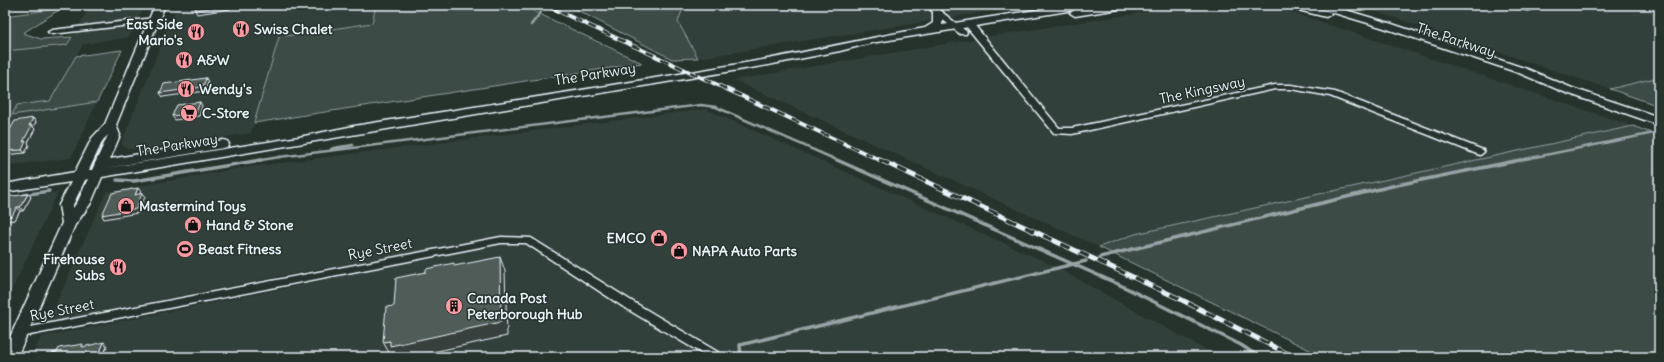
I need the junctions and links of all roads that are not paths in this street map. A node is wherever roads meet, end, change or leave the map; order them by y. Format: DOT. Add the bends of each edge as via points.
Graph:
graph roads {
  1 [pos="160,5"];
  2 [pos="929,5"];
  3 [pos="1086,5"];
  4 [pos="1125,5"];
  5 [pos="1290,5"];
  6 [pos="1318,5"];
  7 [pos="938,12"];
  8 [pos="154,20"];
  9 [pos="966,28"];
  10 [pos="928,31"];
  11 [pos="52,32"];
  12 [pos="840,48"];
  13 [pos="1568,90"];
  14 [pos="1659,120"];
  15 [pos="110,125"];
  16 [pos="1480,152"];
  17 [pos="99,169"];
  18 [pos="82,171"];
  19 [pos="5,179"];
  20 [pos="5,188"];
  21 [pos="69,223"];
  22 [pos="20,333"];
  23 [pos="9,357"];
  24 [pos="717,357"];
  1 -- 8 [label="main road"];
  2 -- 7 [label="street, The Kingsway"];
  3 -- 9 [label="main road, The Parkway"];
  4 -- 9 [label="main road, The Parkway"];
  5 -- 13 [label="main road, The Parkway" via="1340,18 1523,79"];
  6 -- 13 [label="main road, The Parkway" via="1523,71"];
  7 -- 9 [label="street, The Kingsway"];
  7 -- 10 [label="main road" via="938,24"];
  8 -- 11 [label="street"];
  8 -- 15 [label="main road"];
  9 -- 10 [label="main road, The Parkway"];
  9 -- 12 [label="main road, The Parkway" via="869,47"];
  9 -- 16 [label="street, The Kingsway" via="1057,131 1072,131 1275,87 1291,87 1332,94"];
  10 -- 12 [label="main road, The Parkway"];
  12 -- 17 [label="main road, The Parkway" via="299,141"];
  13 -- 14 [label="main road, The Parkway"];
  15 -- 17 [label="main road" via="114,135"];
  15 -- 18 [label="main road" via="98,138"];
  17 -- 18 [label="main road, The Parkway"];
  17 -- 21 [label="main road" via="84,203"];
  18 -- 19 [label="main road, The Parkway"];
  18 -- 20 [label="main road, The Parkway"];
  18 -- 21 [label="main road" via="66,205"];
  21 -- 22 [label="main road"];
  22 -- 23 [label="main road"];
  22 -- 24 [label="street, Rye Street" via="501,240 528,240"];
}
